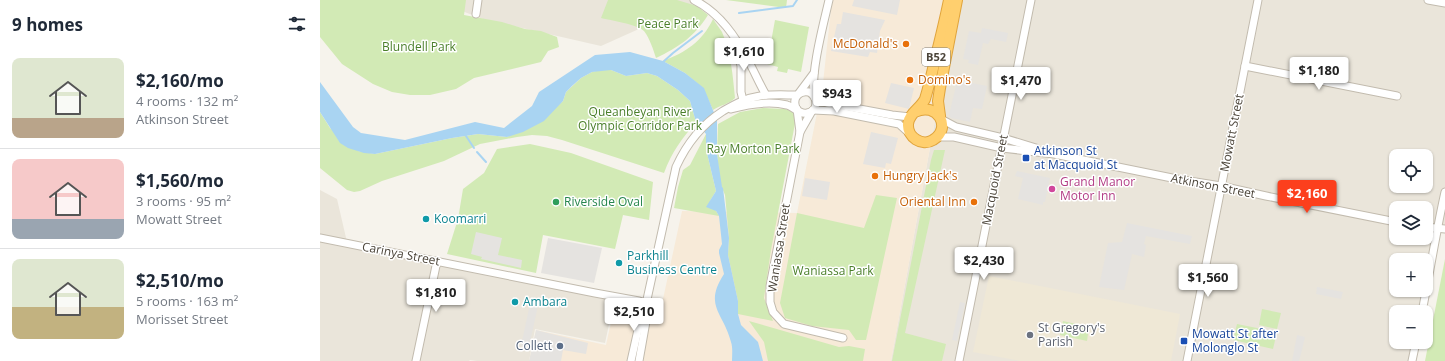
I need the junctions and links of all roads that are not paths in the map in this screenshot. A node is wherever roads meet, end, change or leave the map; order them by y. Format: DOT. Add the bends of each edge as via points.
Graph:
graph roads {
  1 [pos="478,0"];
  2 [pos="694,0"];
  3 [pos="829,0"];
  4 [pos="949,0"];
  5 [pos="957,0"];
  6 [pos="1031,0"];
  7 [pos="1258,0"];
  8 [pos="1428,0"];
  9 [pos="1445,3"];
  10 [pos="476,14"];
  11 [pos="734,38"];
  12 [pos="1245,66"];
  13 [pos="814,72"];
  14 [pos="766,95"];
  15 [pos="798,95"];
  16 [pos="1397,96"];
  17 [pos="815,98"];
  18 [pos="743,100"];
  19 [pos="760,104"];
  20 [pos="796,109"];
  21 [pos="724,111"];
  22 [pos="812,111"];
  23 [pos="913,114"];
  24 [pos="940,118"];
  25 [pos="800,132"];
  26 [pos="911,134"];
  27 [pos="937,137"];
  28 [pos="1003,138"];
  29 [pos="1002,148"];
  30 [pos="1054,154"];
  31 [pos="1221,186"];
  32 [pos="1445,192"];
  33 [pos="1389,221"];
  34 [pos="1433,228"];
  35 [pos="1437,228"];
  36 [pos="1445,229"];
  37 [pos="320,238"];
  38 [pos="437,261"];
  39 [pos="646,304"];
  40 [pos="1423,305"];
  41 [pos="843,338"];
  42 [pos="1415,349"];
  43 [pos="416,361"];
  44 [pos="631,361"];
  45 [pos="639,361"];
  46 [pos="959,361"];
  47 [pos="1186,361"];
  48 [pos="1412,361"];
  1 -- 10 [label="street"];
  2 -- 11 [label="street" via="717,16"];
  3 -- 13 [label="street"];
  4 -- 23 [label="highway, B52" via="929,86 924,101"];
  5 -- 24 [label="highway, B52" via="938,101"];
  6 -- 28 [label="street, Macquoid Street"];
  7 -- 12 [label="street, Mowatt Street"];
  8 -- 9 [label="street"];
  11 -- 14 [label="street"];
  11 -- 18 [label="street" via="740,61 740,88"];
  12 -- 16 [label="street"];
  12 -- 31 [label="street, Mowatt Street"];
  13 -- 15 [label="street"];
  13 -- 17 [label="street"];
  14 -- 15 [label="street"];
  14 -- 18 [label="street"];
  15 -- 17 [label="street" via="807,92"];
  15 -- 20 [label="street" via="794,102"];
  17 -- 22 [label="street" via="816,104"];
  17 -- 23 [label="street" via="892,115"];
  18 -- 19 [label="street"];
  18 -- 21 [label="street"];
  19 -- 20 [label="street" via="781,104"];
  19 -- 21 [label="street"];
  20 -- 22 [label="street" via="805,114"];
  20 -- 25 [label="street, Waniassa Street"];
  21 -- 39 [label="street" via="699,130 682,153 676,167"];
  22 -- 25 [label="street, Waniassa Street"];
  22 -- 26 [label="street" via="834,111 899,124"];
  23 -- 24 [label="highway" via="926,108"];
  23 -- 26 [label="highway" via="908,129"];
  24 -- 27 [label="highway, B52" via="942,128"];
  24 -- 28 [label="street, Atkinson Street" via="956,127"];
  25 -- 41 [label="street, Waniassa Street" via="770,286 770,302 773,312 784,324"];
  26 -- 27 [label="highway" via="923,142 929,142"];
  27 -- 29 [label="street, Atkinson Street" via="954,137"];
  28 -- 29 [label="street, Macquoid Street"];
  28 -- 30 [label="street, Atkinson Street"];
  29 -- 30 [label="street, Atkinson Street"];
  29 -- 46 [label="street, Macquoid Street"];
  30 -- 31 [label="street, Atkinson Street"];
  31 -- 33 [label="street, Atkinson Street"];
  31 -- 47 [label="street, Mowatt Street"];
  32 -- 35 [label="street"];
  34 -- 35 [label="street"];
  35 -- 36 [label="street"];
  35 -- 40 [label="street"];
  37 -- 38 [label="street, Carinya Street"];
  38 -- 39 [label="street, Carinya Street"];
  38 -- 43 [label="street"];
  39 -- 44 [label="street"];
  39 -- 45 [label="street" via="647,316"];
  42 -- 48 [label="street"];
}
